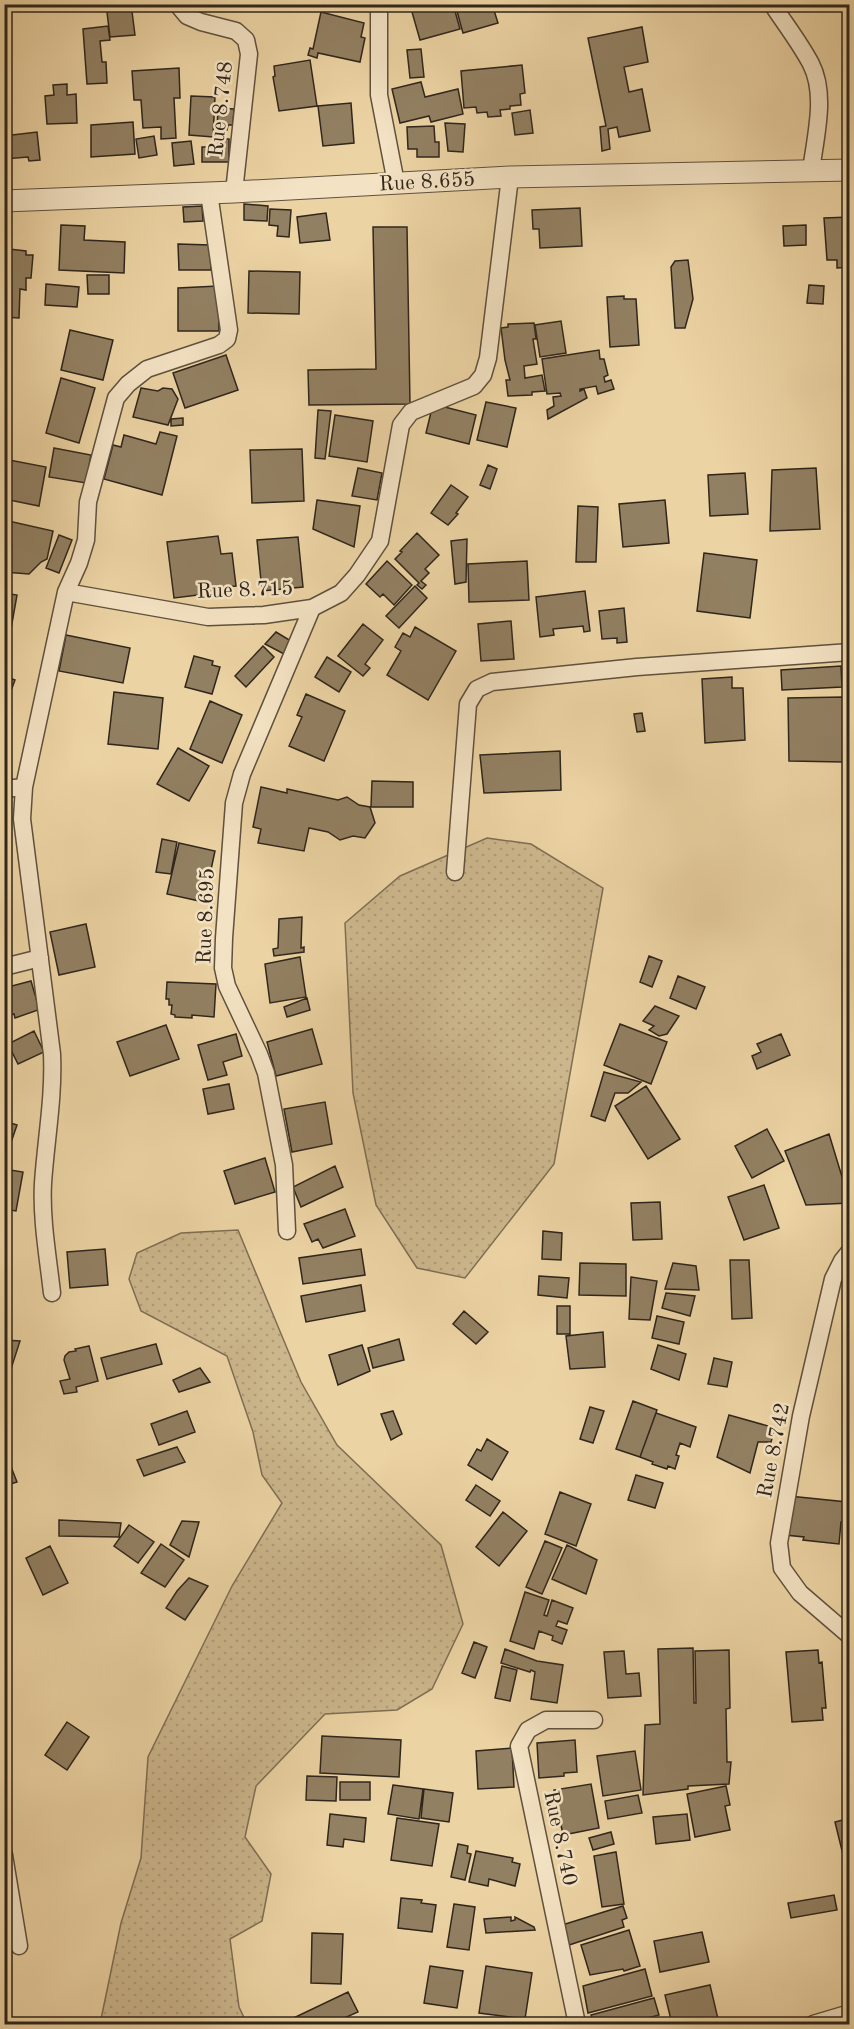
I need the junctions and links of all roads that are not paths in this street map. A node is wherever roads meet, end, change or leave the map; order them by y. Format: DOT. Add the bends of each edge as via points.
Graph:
graph roads {
  1 [pos="177,4"];
  2 [pos="379,4"];
  3 [pos="772,4"];
  4 [pos="849,170"];
  5 [pos="811,171"];
  6 [pos="510,177"];
  7 [pos="396,183"];
  8 [pos="209,192"];
  9 [pos="234,192"];
  10 [pos="4,201"];
  11 [pos="66,592"];
  12 [pos="312,608"];
  13 [pos="849,652"];
  14 [pos="24,787"];
  15 [pos="4,789"];
  16 [pos="455,872"];
  17 [pos="40,958"];
  18 [pos="4,967"];
  19 [pos="286,1231"];
  20 [pos="849,1251"];
  21 [pos="52,1293"];
  22 [pos="849,1636"];
  23 [pos="594,1720"];
  24 [pos="4,1855"];
  25 [pos="20,1946"];
  26 [pos="849,2013"];
  27 [pos="577,2025"];
  28 [pos="813,2025"];
  1 -- 9 [label="street, Rue 8.748" via="187,16 236,31 246,40 249,54"];
  2 -- 7 [label="street" via="380,95"];
  3 -- 5 [label="street" via="812,66 818,92 818,119"];
  4 -- 5 [label="street, Rue 8.655"];
  5 -- 6 [label="street, Rue 8.655"];
  6 -- 7 [label="street, Rue 8.655"];
  6 -- 12 [label="street, Rue 8.715" via="483,375 474,386 411,412 401,424 380,541 341,593"];
  7 -- 9 [label="street, Rue 8.655"];
  8 -- 9 [label="street, Rue 8.655"];
  8 -- 10 [label="street, Rue 8.655"];
  8 -- 11 [label="street" via="229,330 227,339 147,369 116,398 88,502 86,540"];
  11 -- 12 [label="street, Rue 8.715" via="208,617"];
  11 -- 14 [label="street"];
  12 -- 19 [label="street, Rue 8.695" via="242,774 234,803 224,938 227,986 266,1073 284,1166"];
  13 -- 16 [label="street" via="626,668 492,682 477,688 468,704"];
  14 -- 15 [label="street"];
  14 -- 17 [label="street" via="22,819"];
  17 -- 18 [label="street"];
  17 -- 21 [label="street" via="53,1081 43,1184"];
  20 -- 22 [label="street, Rue 8.742" via="833,1279 801,1416 779,1543 782,1568 800,1593"];
  23 -- 27 [label="street, Rue 8.740" via="546,1720 528,1730 519,1746"];
  24 -- 25 [label="street"];
  26 -- 28 [label="street"];
}
